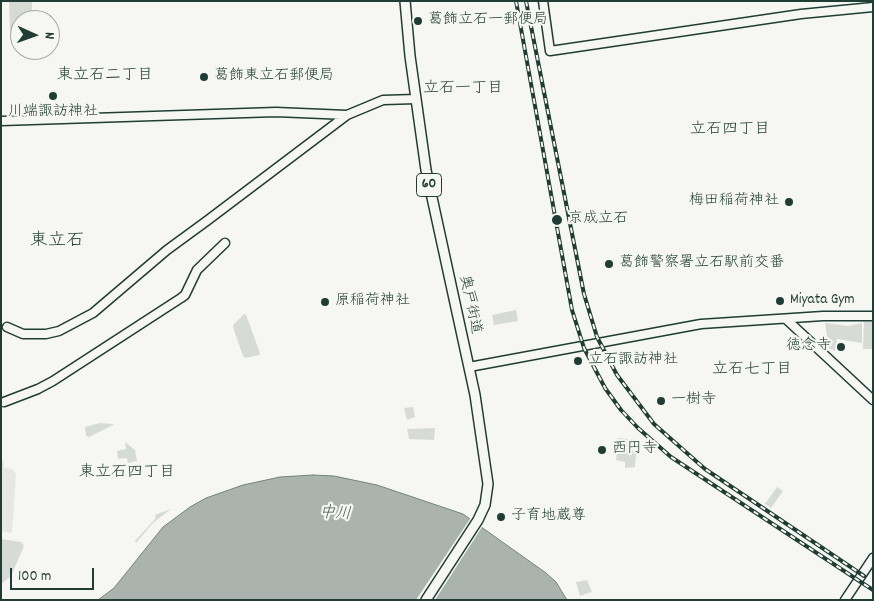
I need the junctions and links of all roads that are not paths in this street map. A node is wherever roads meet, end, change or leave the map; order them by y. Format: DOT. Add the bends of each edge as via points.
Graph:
graph roads {
  1 [pos="405,1"];
  2 [pos="544,1"];
  3 [pos="873,6"];
  4 [pos="416,99"];
  5 [pos="347,115"];
  6 [pos="1,121"];
  7 [pos="224,243"];
  8 [pos="873,316"];
  9 [pos="787,320"];
  10 [pos="8,327"];
  11 [pos="469,367"];
  12 [pos="873,400"];
  13 [pos="4,402"];
  14 [pos="873,558"];
  15 [pos="426,600"];
  16 [pos="845,600"];
  1 -- 4 [label="main road, 奥戸街道 / 60"];
  2 -- 3 [label="street" via="550,51"];
  4 -- 5 [label="street" via="384,100"];
  4 -- 11 [label="main road, 奥戸街道 / 60" via="427,176"];
  5 -- 6 [label="street" via="276,112"];
  5 -- 10 [label="street" via="167,250 93,313 59,331 46,334 24,334"];
  7 -- 13 [label="street" via="197,270 181,298 46,385"];
  8 -- 9 [label="street"];
  9 -- 11 [label="street" via="701,324"];
  9 -- 12 [label="street"];
  11 -- 15 [label="main road, 奥戸街道 / 60" via="488,479 486,501 478,520"];
  14 -- 16 [label="street"];
}
